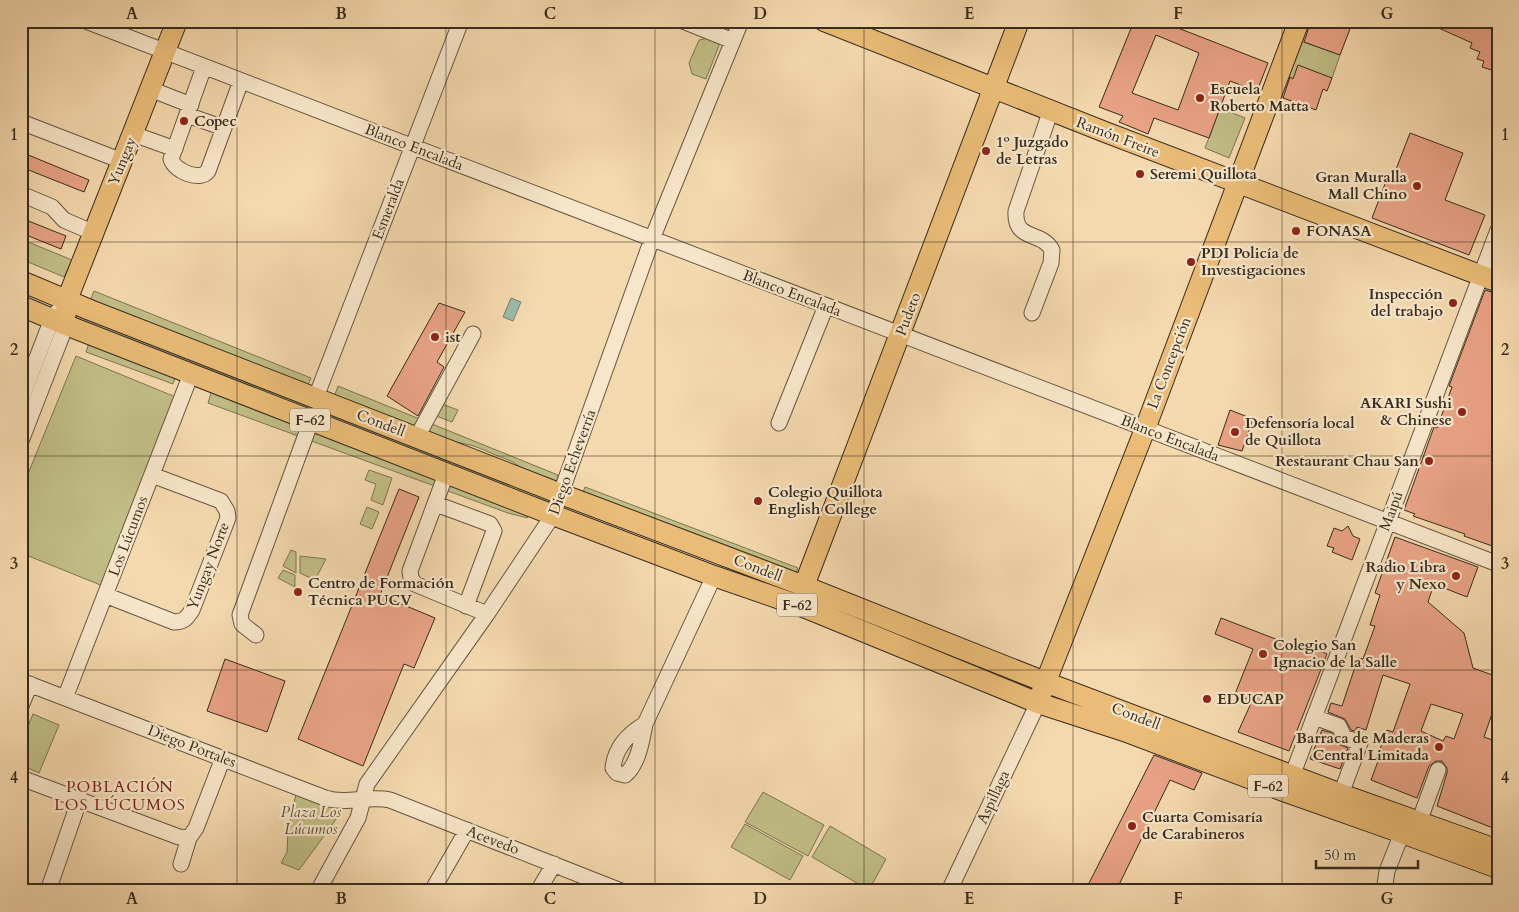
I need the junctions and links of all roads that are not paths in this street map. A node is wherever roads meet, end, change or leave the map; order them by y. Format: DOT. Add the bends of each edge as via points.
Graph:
graph roads {
  1 [pos="86,21"];
  2 [pos="177,21"];
  3 [pos="461,21"];
  4 [pos="683,21"];
  5 [pos="741,21"];
  6 [pos="824,21"];
  7 [pos="1019,21"];
  8 [pos="1299,21"];
  9 [pos="708,26"];
  10 [pos="733,41"];
  11 [pos="165,52"];
  12 [pos="204,67"];
  13 [pos="241,81"];
  14 [pos="994,87"];
  15 [pos="150,89"];
  16 [pos="189,110"];
  17 [pos="1051,110"];
  18 [pos="21,122"];
  19 [pos="224,128"];
  20 [pos="133,134"];
  21 [pos="412,147"];
  22 [pos="175,149"];
  23 [pos="122,161"];
  24 [pos="1237,182"];
  25 [pos="21,194"];
  26 [pos="1498,230"];
  27 [pos="94,233"];
  28 [pos="652,239"];
  29 [pos="1489,279"];
  30 [pos="21,281"];
  31 [pos="67,300"];
  32 [pos="21,306"];
  33 [pos="826,306"];
  34 [pos="1032,314"];
  35 [pos="59,322"];
  36 [pos="473,334"];
  37 [pos="900,334"];
  38 [pos="191,374"];
  39 [pos="316,397"];
  40 [pos="21,398"];
  41 [pos="311,420"];
  42 [pos="779,423"];
  43 [pos="1145,429"];
  44 [pos="22,437"];
  45 [pos="417,437"];
  46 [pos="446,474"];
  47 [pos="152,475"];
  48 [pos="561,494"];
  49 [pos="436,504"];
  50 [pos="553,516"];
  51 [pos="1387,522"];
  52 [pos="1498,564"];
  53 [pos="714,576"];
  54 [pos="804,586"];
  55 [pos="105,595"];
  56 [pos="466,606"];
  57 [pos="806,608"];
  58 [pos="487,614"];
  59 [pos="256,635"];
  60 [pos="25,682"];
  61 [pos="1045,682"];
  62 [pos="65,698"];
  63 [pos="1038,703"];
  64 [pos="21,706"];
  65 [pos="1314,717"];
  66 [pos="645,724"];
  67 [pos="224,758"];
  68 [pos="1438,770"];
  69 [pos="21,778"];
  70 [pos="1289,784"];
  71 [pos="1341,794"];
  72 [pos="364,799"];
  73 [pos="79,801"];
  74 [pos="1411,827"];
  75 [pos="467,830"];
  76 [pos="189,838"];
  77 [pos="1498,850"];
  78 [pos="181,864"];
  79 [pos="554,864"];
  80 [pos="1498,868"];
  81 [pos="49,890"];
  82 [pos="318,891"];
  83 [pos="432,891"];
  84 [pos="538,891"];
  85 [pos="621,891"];
  86 [pos="949,891"];
  87 [pos="1384,891"];
  1 -- 11 [label="street, Blanco Encalada"];
  2 -- 11 [label="main road, Yungay"];
  3 -- 21 [label="street, Esmeralda"];
  4 -- 9 [label="street"];
  5 -- 10 [label="street, Diego Echeverría"];
  6 -- 14 [label="main road, Ramón Freire"];
  7 -- 14 [label="main road, Pudeto"];
  8 -- 24 [label="main road, La Concepción"];
  9 -- 10 [label="street"];
  10 -- 28 [label="street, Diego Echeverría"];
  11 -- 12 [label="street, Blanco Encalada"];
  11 -- 15 [label="main road, Yungay"];
  12 -- 13 [label="street, Blanco Encalada"];
  12 -- 16 [label="street"];
  13 -- 19 [label="street"];
  13 -- 21 [label="street, Blanco Encalada"];
  14 -- 17 [label="main road, Ramón Freire"];
  14 -- 37 [label="main road, Pudeto"];
  15 -- 16 [label="street"];
  15 -- 20 [label="main road, Yungay"];
  16 -- 19 [label="street"];
  16 -- 22 [label="street"];
  17 -- 24 [label="main road, Ramón Freire"];
  17 -- 34 [label="street" via="1016,211 1016,224 1020,230 1046,243 1052,250 1051,263"];
  18 -- 23 [label="street"];
  19 -- 22 [label="street" via="204,175 189,173 174,165 171,159"];
  20 -- 22 [label="street"];
  20 -- 23 [label="main road, Yungay"];
  21 -- 28 [label="street, Blanco Encalada"];
  21 -- 39 [label="street, Esmeralda"];
  23 -- 27 [label="main road, Yungay"];
  24 -- 29 [label="main road, Ramón Freire"];
  24 -- 43 [label="main road, La Concepción"];
  25 -- 27 [label="street" via="52,206 64,220"];
  26 -- 29 [label="street, Maipú"];
  27 -- 31 [label="main road, Yungay"];
  28 -- 33 [label="street, Blanco Encalada"];
  28 -- 48 [label="street, Diego Echeverría"];
  29 -- 51 [label="street, Maipú"];
  30 -- 31 [label="main road, Condell / F-62"];
  31 -- 35 [label="main road, Yungay"];
  31 -- 39 [label="main road, Condell / F-62"];
  32 -- 35 [label="main road, Condell / F-62"];
  33 -- 37 [label="street, Blanco Encalada"];
  33 -- 42 [label="street"];
  35 -- 38 [label="main road, Condell / F-62"];
  35 -- 40 [label="street, Yungay"];
  35 -- 44 [label="street, Yungay"];
  36 -- 45 [label="street"];
  37 -- 43 [label="street, Blanco Encalada"];
  37 -- 54 [label="main road, Pudeto"];
  38 -- 41 [label="main road, Condell / F-62"];
  38 -- 47 [label="street, Los Lúcumos"];
  39 -- 45 [label="main road, Condell / F-62"];
  41 -- 46 [label="main road, Condell / F-62"];
  41 -- 59 [label="street" via="240,616 242,624"];
  43 -- 51 [label="street, Blanco Encalada"];
  43 -- 61 [label="main road, La Concepción"];
  45 -- 48 [label="main road, Condell / F-62"];
  46 -- 49 [label="street"];
  46 -- 50 [label="main road, Condell / F-62"];
  47 -- 55 [label="street, Los Lúcumos"];
  47 -- 55 [label="street, Yungay Norte" via="220,501 227,511 228,518 192,610 182,622 174,622"];
  48 -- 50 [label="street, Diego Echeverría"];
  48 -- 54 [label="main road, Condell / F-62"];
  49 -- 56 [label="street" via="410,576 415,584"];
  49 -- 56 [label="street" via="490,524 494,531"];
  50 -- 53 [label="main road, Condell / F-62"];
  50 -- 58 [label="street, Diego Echeverría"];
  51 -- 52 [label="street, Blanco Encalada"];
  51 -- 65 [label="street, Maipú"];
  53 -- 57 [label="main road, Condell / F-62"];
  53 -- 66 [label="street"];
  54 -- 57 [label="main road, Pudeto"];
  54 -- 61 [label="main road, Condell / F-62"];
  55 -- 62 [label="street, Los Lúcumos"];
  56 -- 58 [label="street"];
  57 -- 63 [label="main road, Condell / F-62"];
  58 -- 72 [label="street, Diego Echeverría" via="370,779 364,790"];
  60 -- 62 [label="street, Diego Portales"];
  60 -- 64 [label="street"];
  61 -- 63 [label="main road, La Concepción"];
  61 -- 70 [label="main road, Condell / F-62"];
  62 -- 67 [label="street, Diego Portales"];
  63 -- 70 [label="main road, Condell / F-62"];
  63 -- 86 [label="street, Aspillaga"];
  65 -- 70 [label="street, Maipú"];
  65 -- 71 [label="street" via="1339,726 1344,737 1360,743"];
  67 -- 72 [label="street, Diego Portales" via="330,800"];
  67 -- 76 [label="street"];
  68 -- 74 [label="street"];
  69 -- 73 [label="street"];
  70 -- 71 [label="main road, Condell / F-62"];
  70 -- 74 [label="main road, Condell / F-62"];
  71 -- 74 [label="main road, Condell / F-62"];
  72 -- 75 [label="street, Acevedo" via="390,800"];
  72 -- 82 [label="street, Diego Echeverría" via="358,818"];
  73 -- 76 [label="street"];
  73 -- 81 [label="street"];
  74 -- 77 [label="main road, Condell / F-62"];
  74 -- 80 [label="main road, Condell / F-62"];
  74 -- 87 [label="street" via="1387,871"];
  75 -- 79 [label="street, Acevedo"];
  75 -- 83 [label="street"];
  76 -- 78 [label="street"];
  79 -- 84 [label="street"];
  79 -- 85 [label="street, Acevedo"];
}
